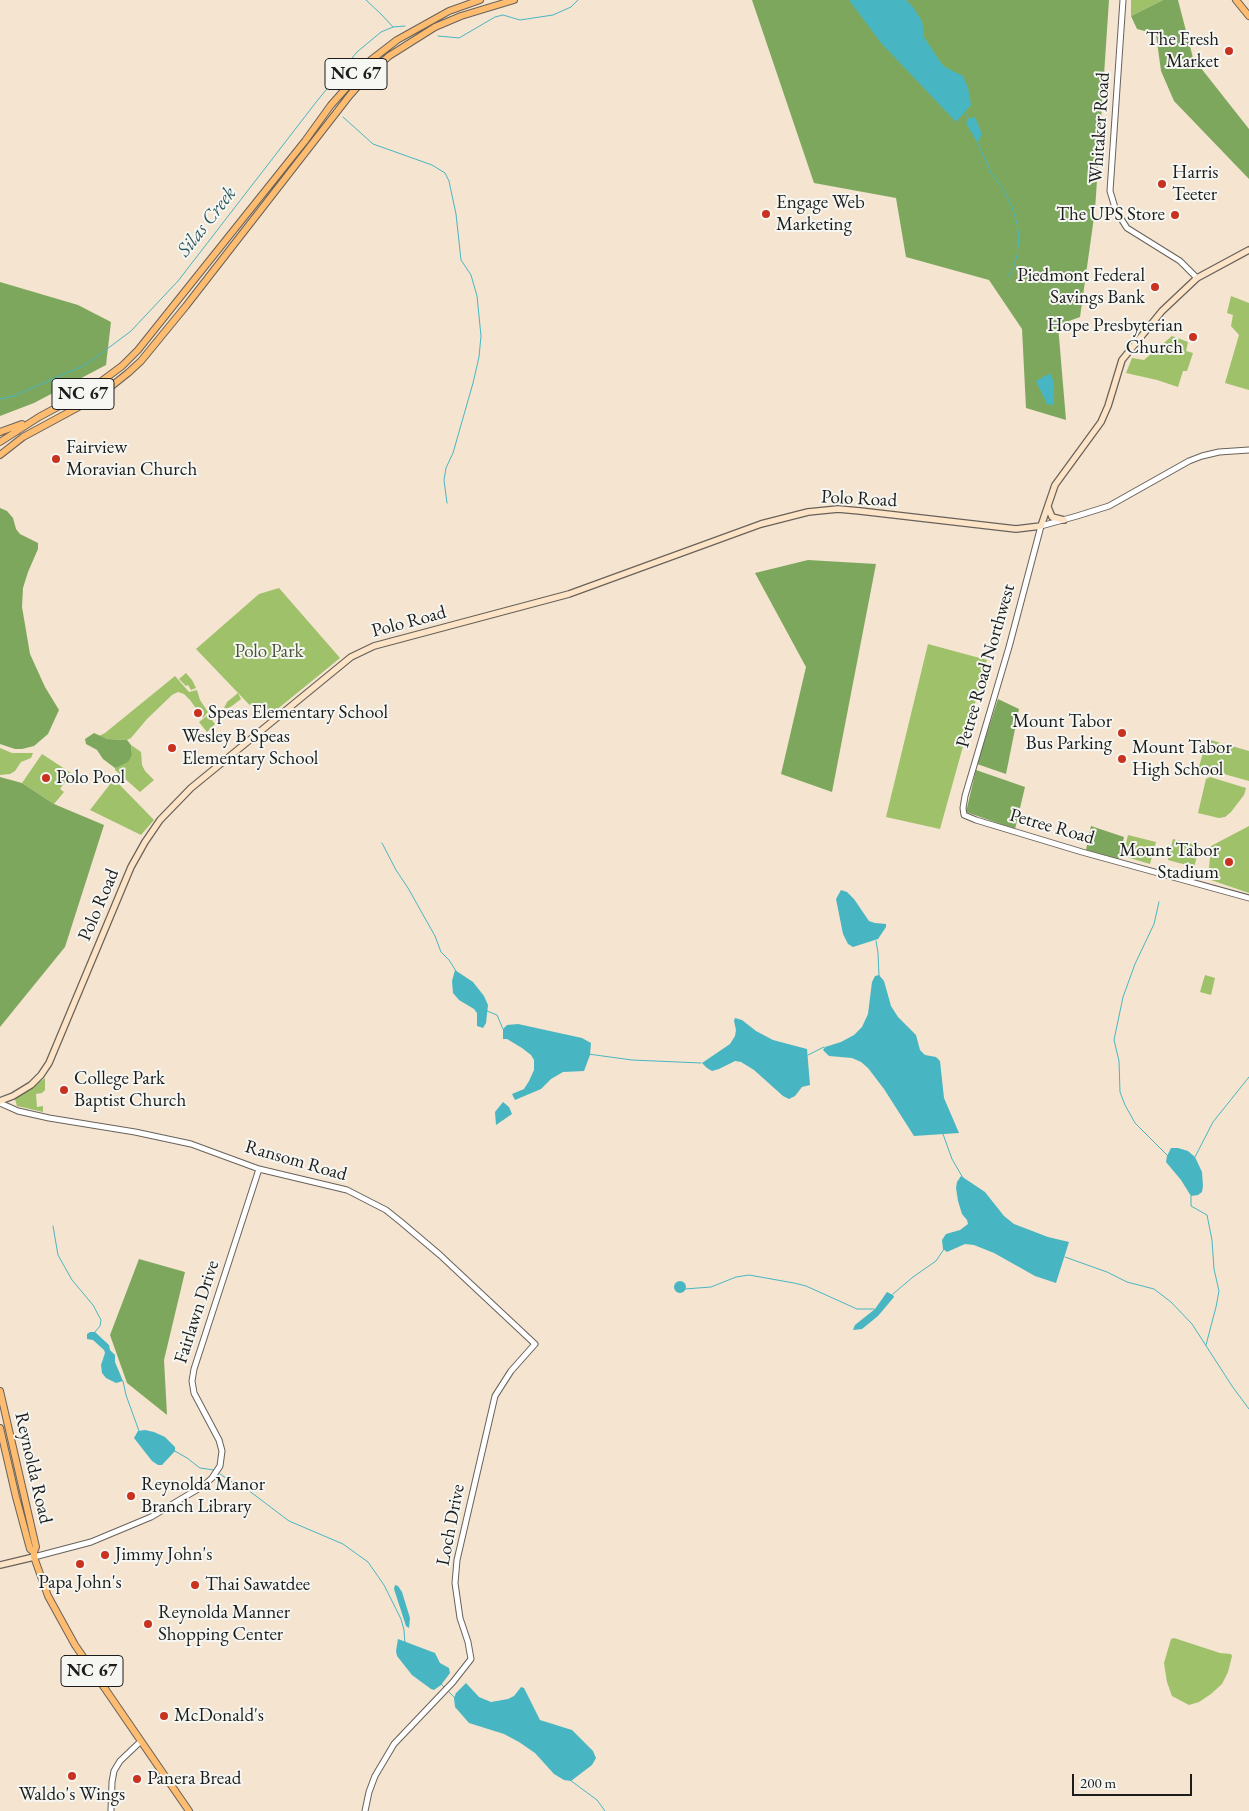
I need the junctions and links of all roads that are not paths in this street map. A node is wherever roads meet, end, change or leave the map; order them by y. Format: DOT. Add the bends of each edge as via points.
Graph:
graph roads {
  1 [pos="480,0"];
  2 [pos="514,0"];
  3 [pos="1123,0"];
  4 [pos="1236,0"];
  5 [pos="1249,16"];
  6 [pos="1249,250"];
  7 [pos="1197,278"];
  8 [pos="39,417"];
  9 [pos="0,432"];
  10 [pos="0,442"];
  11 [pos="1249,450"];
  12 [pos="0,455"];
  13 [pos="1047,505"];
  14 [pos="1064,520"];
  15 [pos="1041,526"];
  16 [pos="964,815"];
  17 [pos="1249,898"];
  18 [pos="0,1102"];
  19 [pos="259,1169"];
  20 [pos="535,1344"];
  21 [pos="0,1391"];
  22 [pos="0,1428"];
  23 [pos="34,1554"];
  24 [pos="0,1565"];
  25 [pos="140,1742"];
  26 [pos="111,1811"];
  27 [pos="189,1811"];
  28 [pos="365,1811"];
  1 -- 8 [label="main road, NC 67" via="449,11 397,40 371,60 331,104 138,350 91,390"];
  2 -- 12 [label="main road, NC 67" via="435,27 382,63 350,95 141,361 104,392 23,438"];
  3 -- 7 [label="street, Whitaker Road" via="1110,191 1116,211 1127,228 1180,261"];
  4 -- 5 [label="main road"];
  6 -- 7 [label="main road"];
  7 -- 13 [label="main road" via="1162,311 1122,360 1100,422 1055,485"];
  8 -- 9 [label="main road, NC 67"];
  8 -- 10 [label="main road"];
  11 -- 14 [label="street" via="1194,459 1115,503"];
  13 -- 14 [label="main road" via="1052,516"];
  13 -- 15 [label="main road"];
  14 -- 15 [label="street"];
  15 -- 16 [label="street, Petree Road Northwest" via="965,796"];
  15 -- 18 [label="main road, Polo Road" via="1016,529 860,511 808,512 761,524 569,594 361,651 191,788 160,820 131,867 47,1068 28,1087"];
  16 -- 17 [label="street, Petree Road" via="1082,852"];
  18 -- 19 [label="street, Ransom Road" via="34,1115 191,1144"];
  19 -- 20 [label="street, Ransom Road" via="347,1190 386,1210 440,1255"];
  19 -- 23 [label="street, Fairlawn Drive" via="192,1381 196,1399 220,1440 221,1462 212,1478 151,1517 91,1542"];
  20 -- 28 [label="street, Loch Drive" via="511,1370 496,1396 457,1560 455,1583 471,1659 394,1744 369,1792"];
  21 -- 23 [label="main road, Reynolda Road / NC 67" via="36,1547"];
  22 -- 23 [label="main road, Reynolda Road / NC 67" via="30,1549"];
  23 -- 24 [label="main road"];
  23 -- 25 [label="main road, Reynolda Road / NC 67" via="48,1596 64,1629"];
  25 -- 26 [label="street" via="114,1771"];
  25 -- 27 [label="main road, Reynolda Road / NC 67"];
}
